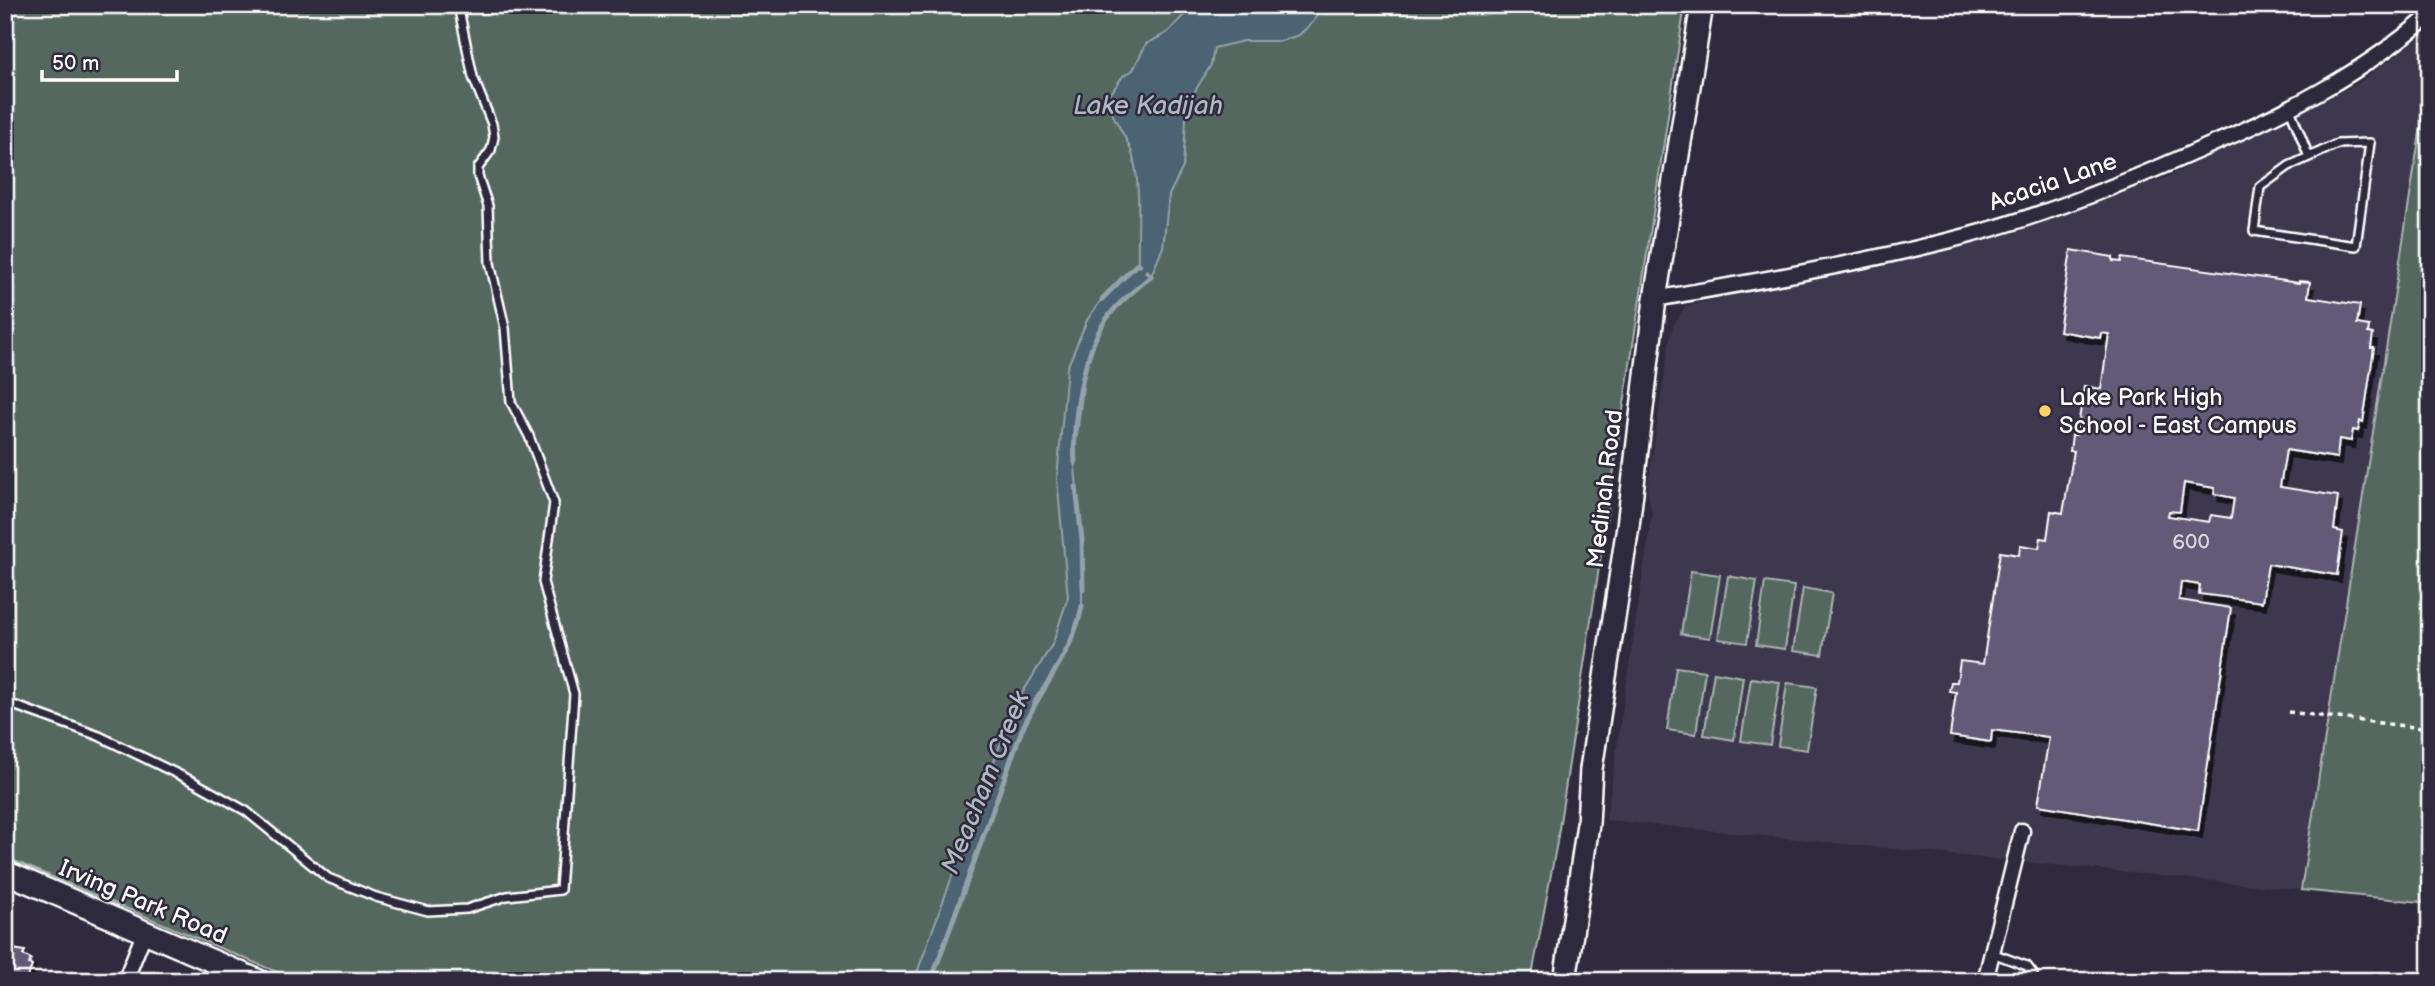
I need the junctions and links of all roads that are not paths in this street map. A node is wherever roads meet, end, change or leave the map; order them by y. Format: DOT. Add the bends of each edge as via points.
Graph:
graph roads {
  1 [pos="458,5"];
  2 [pos="1702,5"];
  3 [pos="2430,15"];
  4 [pos="2290,109"];
  5 [pos="2309,157"];
  6 [pos="1655,299"];
  7 [pos="5,702"];
  8 [pos="2022,831"];
  9 [pos="5,872"];
  10 [pos="145,931"];
  11 [pos="1992,953"];
  12 [pos="125,981"];
  13 [pos="259,981"];
  14 [pos="1565,981"];
  15 [pos="1985,981"];
  16 [pos="2031,981"];
  1 -- 7 [label="lane" via="473,77 492,124 491,150 478,176 488,206 490,263 505,328 511,402 554,503 543,582 574,694 560,890 507,896 467,909 428,911 376,897 328,878 246,811 194,782 99,736"];
  2 -- 6 [label="main road, Medinah Road"];
  3 -- 4 [label="street, Acacia Lane" via="2356,70"];
  4 -- 5 [label="lane"];
  4 -- 6 [label="street, Acacia Lane" via="2131,180 2002,225 1852,262"];
  5 -- 5 [label="lane" via="2337,144 2371,143 2356,246 2254,231 2260,187"];
  6 -- 14 [label="main road, Medinah Road"];
  8 -- 11 [label="street"];
  9 -- 10 [label="main road, Irving Park Road"];
  10 -- 12 [label="street"];
  10 -- 13 [label="main road, Irving Park Road"];
  11 -- 15 [label="street"];
  11 -- 16 [label="lane" via="2027,966 2033,974"];
}
